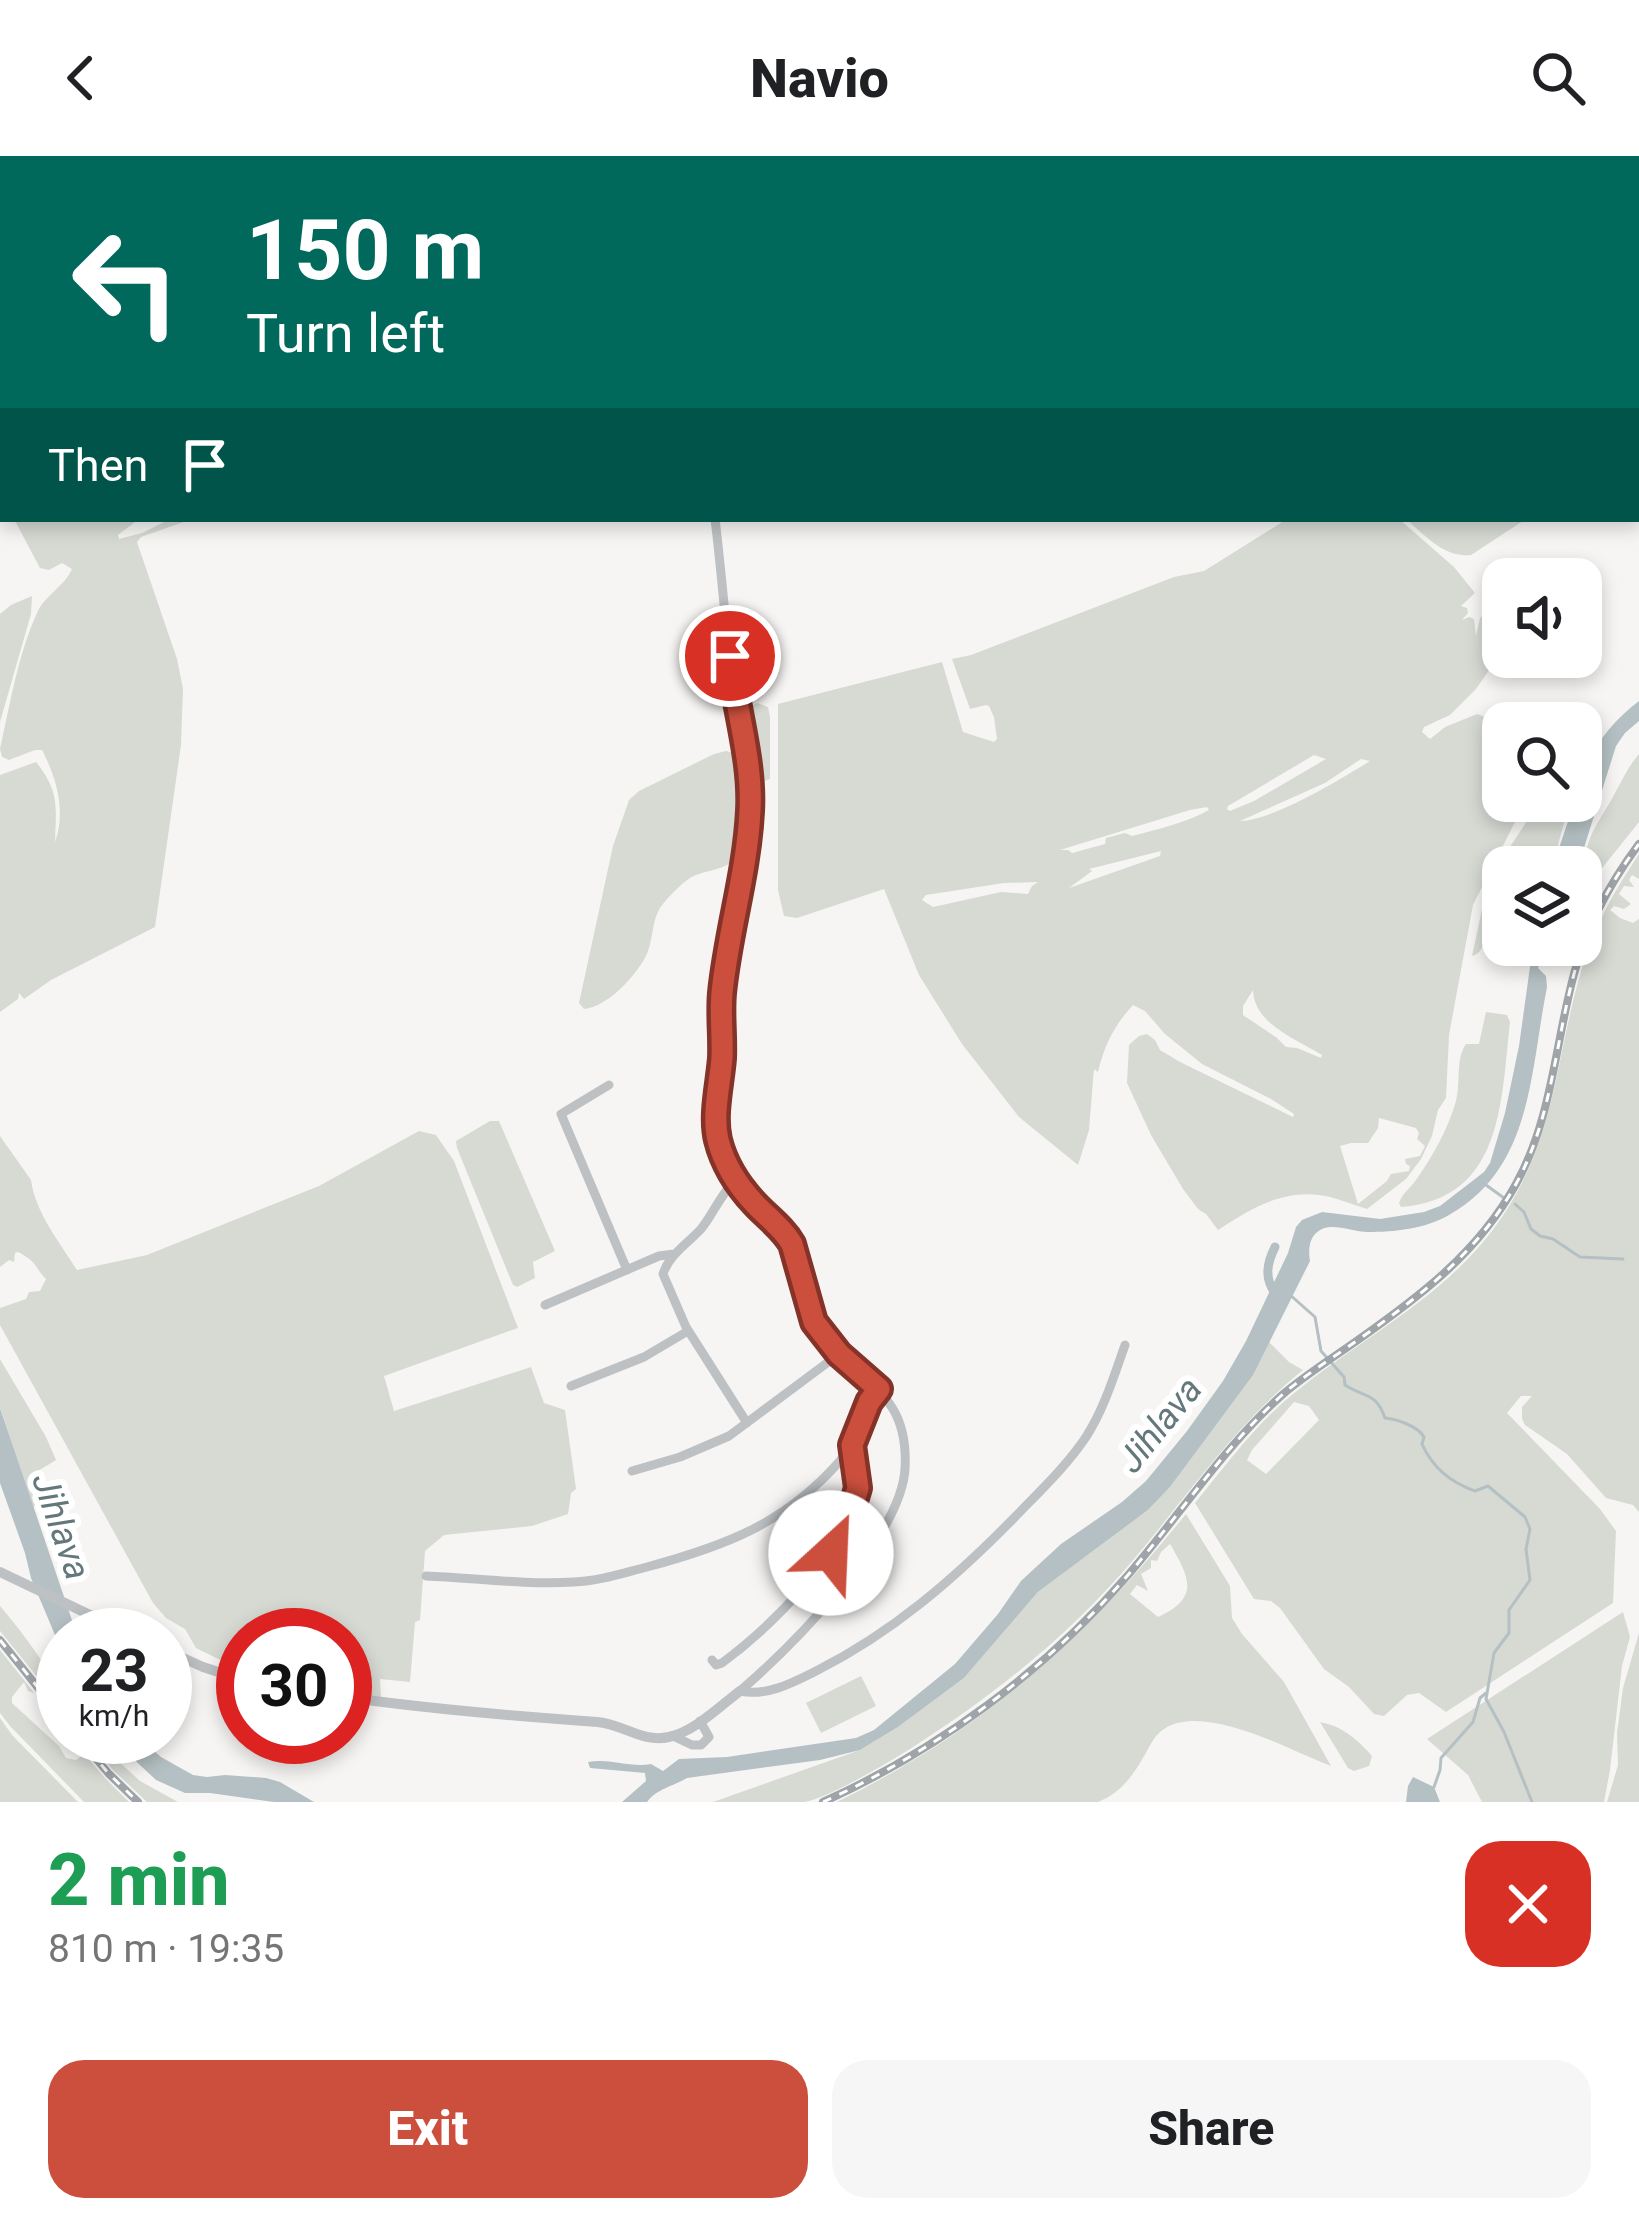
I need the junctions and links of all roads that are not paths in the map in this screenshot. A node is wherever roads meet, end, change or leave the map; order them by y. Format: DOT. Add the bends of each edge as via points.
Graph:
graph roads {
  1 [pos="715,522"];
  2 [pos="609,1085"];
  3 [pos="562,1114"];
  4 [pos="548,1122"];
  5 [pos="736,1180"];
  6 [pos="675,1254"];
  7 [pos="627,1270"];
  8 [pos="545,1305"];
  9 [pos="688,1331"];
  10 [pos="1125,1345"];
  11 [pos="839,1354"];
  12 [pos="571,1386"];
  13 [pos="879,1389"];
  14 [pos="747,1423"];
  15 [pos="852,1445"];
  16 [pos="632,1472"];
  17 [pos="0,1572"];
  18 [pos="425,1576"];
  19 [pos="73,1608"];
  20 [pos="712,1660"];
  21 [pos="740,1691"];
  22 [pos="372,1701"];
  23 [pos="700,1720"];
  24 [pos="674,1736"];
  1 -- 5 [label="street" via="750,776 722,997 716,1119"];
  2 -- 3 [label="street"];
  3 -- 4 [label="street"];
  3 -- 7 [label="street"];
  5 -- 6 [label="street"];
  5 -- 11 [label="street" via="787,1236 814,1322"];
  6 -- 7 [label="street"];
  6 -- 9 [label="street" via="663,1274"];
  7 -- 8 [label="street"];
  9 -- 12 [label="street"];
  9 -- 14 [label="street"];
  10 -- 21 [label="street" via="1095,1423 1072,1456 945,1586 844,1657 768,1691"];
  11 -- 13 [label="street"];
  11 -- 14 [label="street"];
  13 -- 15 [label="street"];
  13 -- 21 [label="street" via="904,1439 904,1482 893,1513 793,1643"];
  14 -- 16 [label="street"];
  15 -- 18 [label="street" via="766,1524 671,1560 590,1581"];
  15 -- 20 [label="street" via="858,1488 831,1553 752,1639 722,1663"];
  17 -- 19 [label="street"];
  21 -- 23 [label="street"];
  22 -- 24 [label="street"];
  23 -- 24 [label="street"];
  23 -- 24 [label="street" via="709,1737 701,1744"];
}
